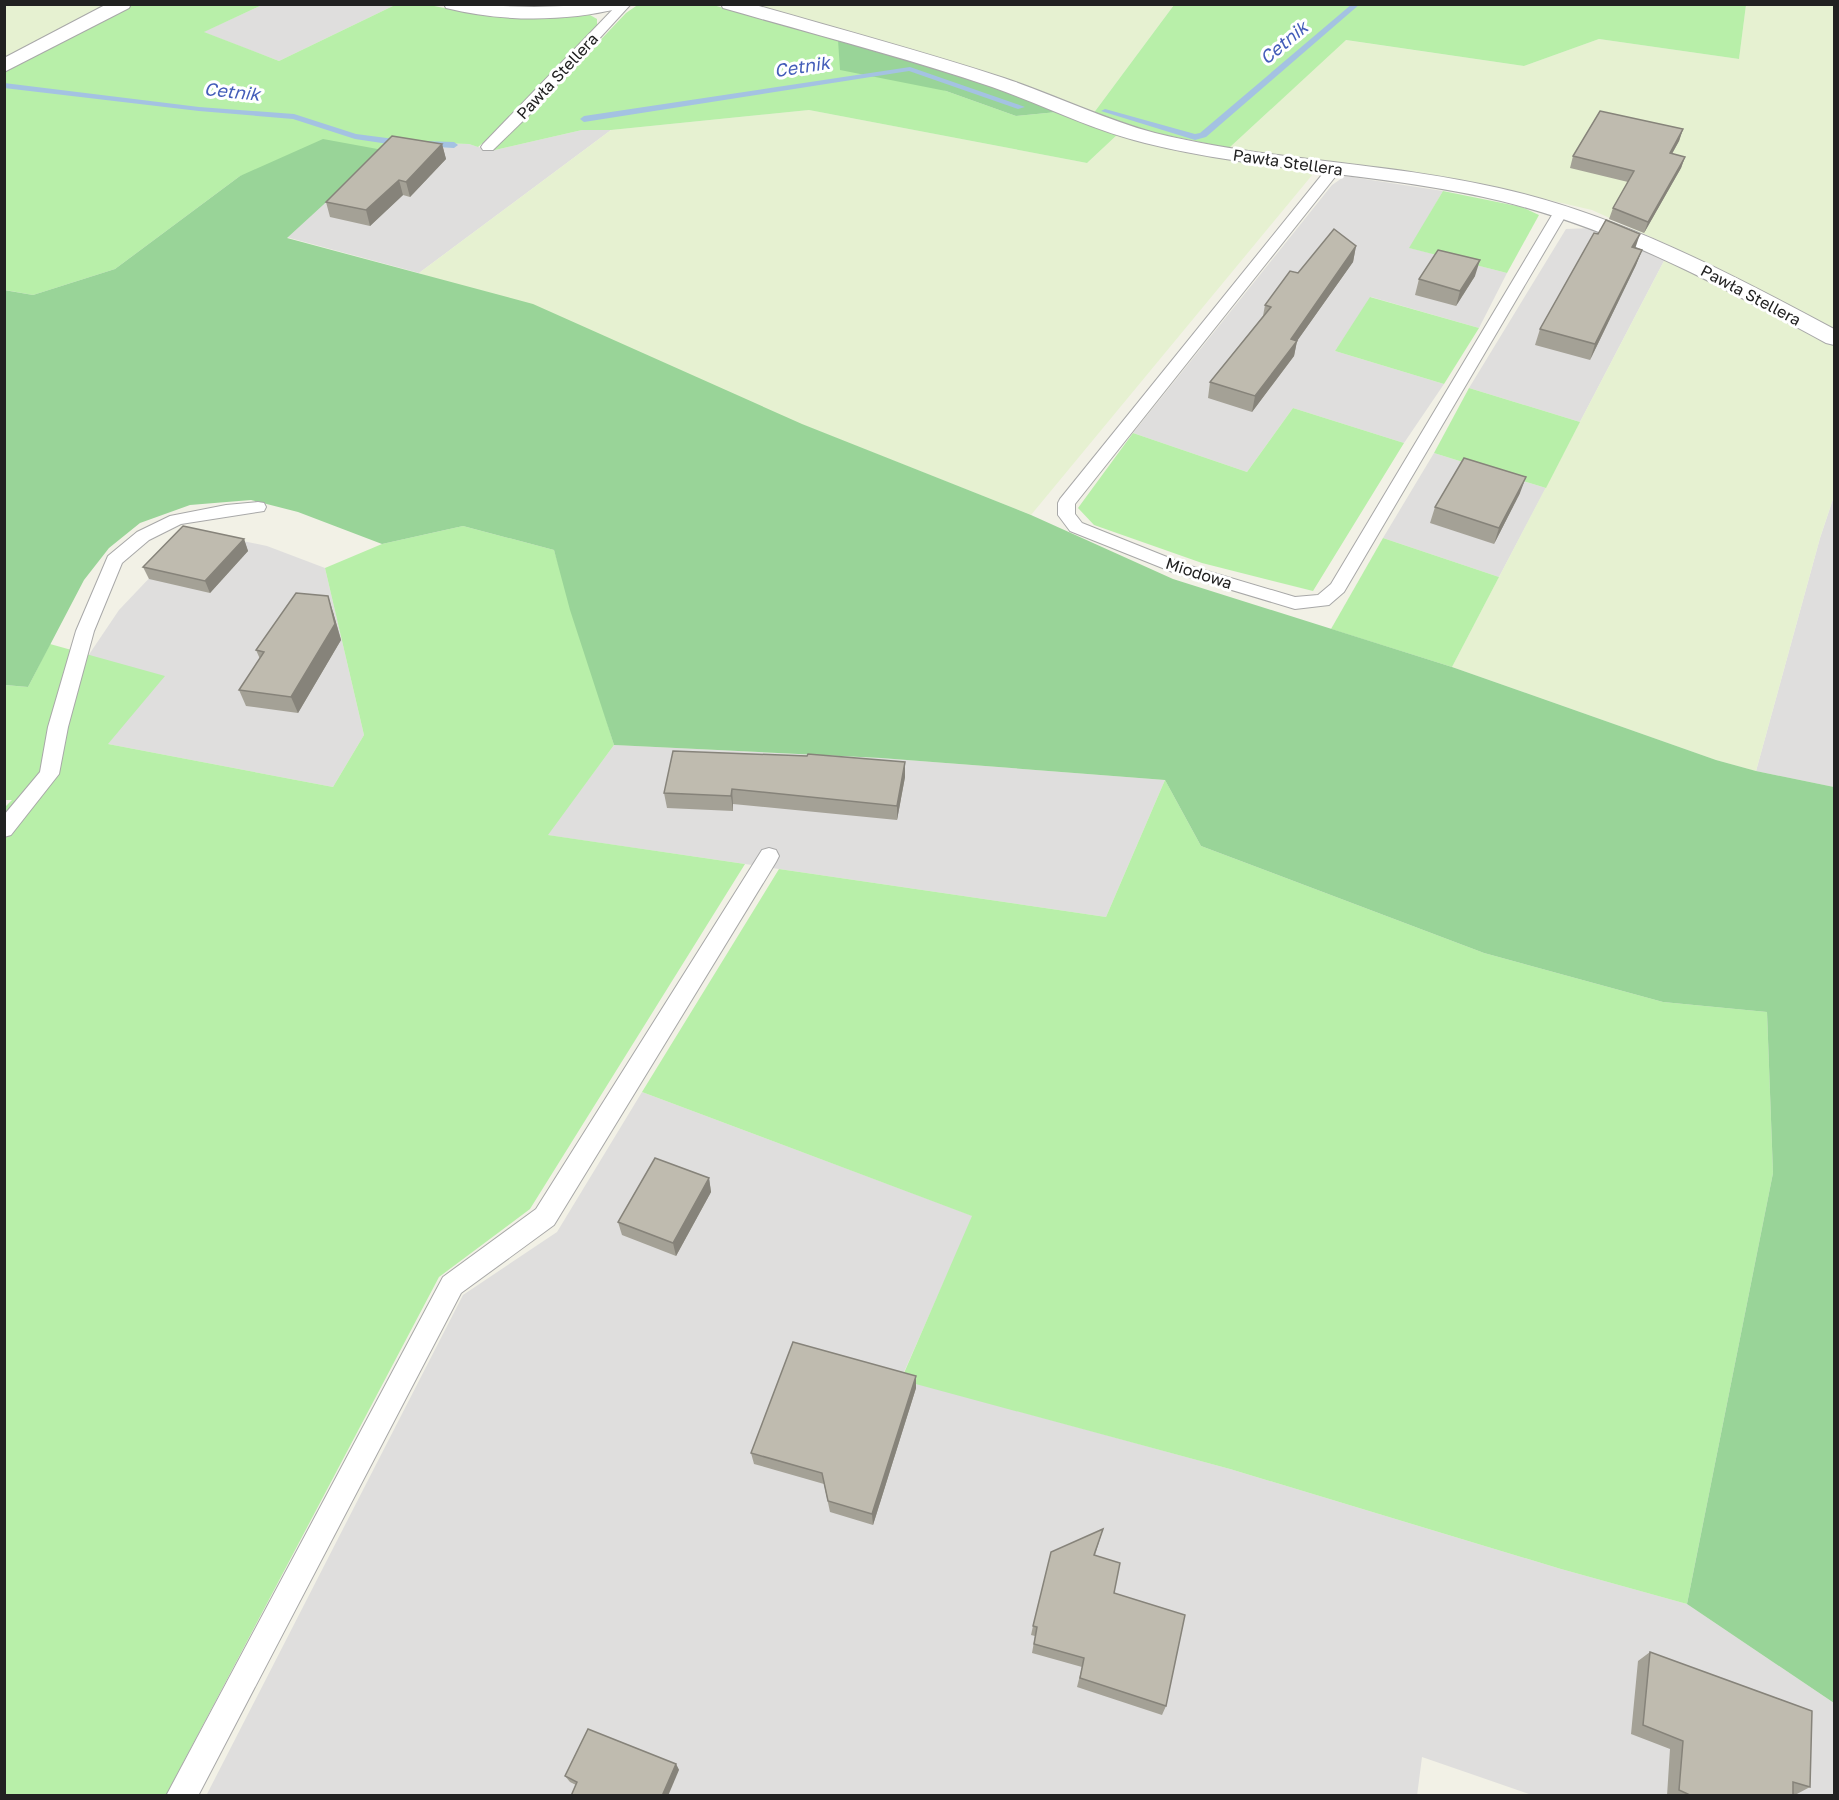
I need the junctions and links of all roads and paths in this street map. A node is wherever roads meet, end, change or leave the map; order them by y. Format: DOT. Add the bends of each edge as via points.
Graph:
graph roads {
  1 [pos="122,4"];
  2 [pos="453,4"];
  3 [pos="614,4"];
  4 [pos="625,4"];
  5 [pos="730,4"];
  6 [pos="4,66"];
  7 [pos="488,147"];
  8 [pos="1334,169"];
  9 [pos="1562,210"];
  10 [pos="1834,338"];
  11 [pos="258,507"];
  12 [pos="4,830"];
  13 [pos="768,856"];
  14 [pos="181,1796"];
  1 -- 6 [label="street"];
  2 -- 3 [label="street, Pawła Stellera" via="482,11 537,14"];
  4 -- 7 [label="lane, Pawła Stellera"];
  5 -- 8 [label="street, Pawła Stellera" via="958,70 1148,137 1228,154"];
  8 -- 9 [label="street, Pawła Stellera" via="1496,194"];
  8 -- 9 [label="lane, Miodowa" via="1066,503 1067,514 1076,527 1180,568 1296,603 1323,601 1338,588"];
  9 -- 10 [label="street, Pawła Stellera" via="1732,282"];
  11 -- 12 [label="lane" via="176,520 142,537 114,560 85,631 49,774"];
  13 -- 14 [label="lane" via="545,1217 452,1286"];
}
